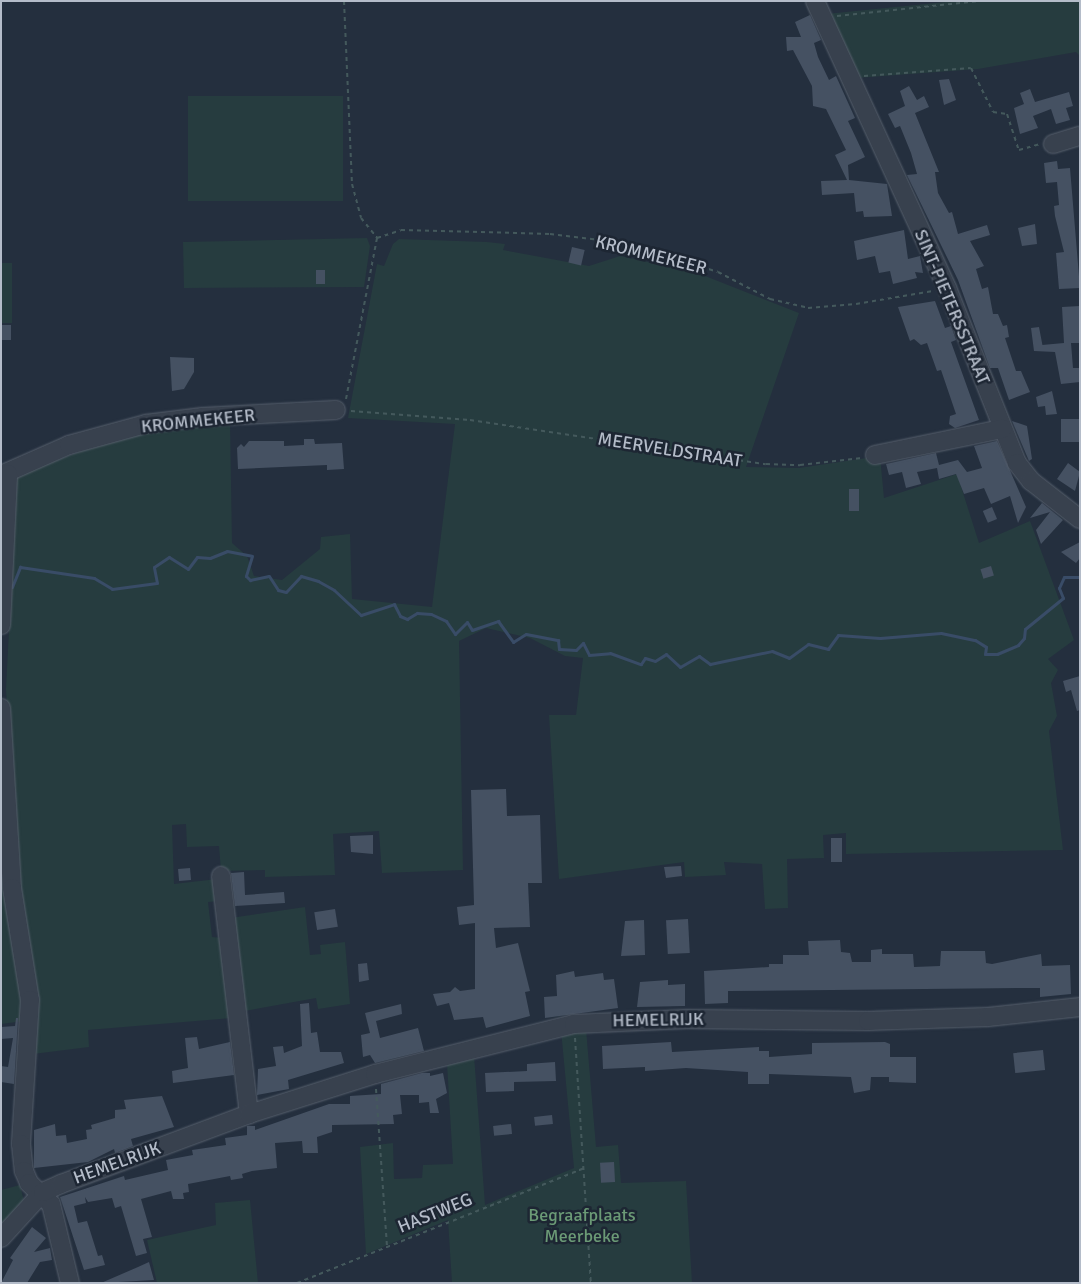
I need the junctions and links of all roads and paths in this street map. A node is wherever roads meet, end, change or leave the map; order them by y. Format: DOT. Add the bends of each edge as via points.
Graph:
graph roads {
  1 [pos="344,1"];
  2 [pos="815,1"];
  3 [pos="979,1"];
  4 [pos="822,18"];
  5 [pos="849,76"];
  6 [pos="1080,136"];
  7 [pos="1053,144"];
  8 [pos="378,238"];
  9 [pos="947,288"];
  10 [pos="341,404"];
  11 [pos="1002,429"];
  12 [pos="875,456"];
  13 [pos="5,474"];
  14 [pos="1080,518"];
  15 [pos="1,625"];
  16 [pos="1,708"];
  17 [pos="221,876"];
  18 [pos="1080,1007"];
  19 [pos="574,1024"];
  20 [pos="375,1074"];
  21 [pos="249,1114"];
  22 [pos="584,1168"];
  23 [pos="43,1192"];
  24 [pos="1,1238"];
  25 [pos="386,1246"];
  26 [pos="70,1283"];
  27 [pos="297,1283"];
  28 [pos="592,1283"];
  1 -- 8 [label="path" via="352,184 361,218"];
  2 -- 4 [label="street, SINT-PIETERSSTRAAT"];
  3 -- 4 [label="path"];
  4 -- 5 [label="street, SINT-PIETERSSTRAAT"];
  5 -- 7 [label="path" via="971,68 993,112 1007,114 1019,150 1046,142"];
  5 -- 9 [label="street, SINT-PIETERSSTRAAT"];
  6 -- 7 [label="street"];
  8 -- 9 [label="path, KROMMEKEER" via="401,230 443,229 550,234 617,242 709,269 770,299 808,308 856,304"];
  8 -- 10 [label="path"];
  9 -- 11 [label="street, SINT-PIETERSSTRAAT"];
  10 -- 12 [label="path, MEERVELDSTRAAT" via="488,422 766,464 834,463"];
  10 -- 13 [label="street, KROMMEKEER" via="146,424 70,445"];
  11 -- 12 [label="street"];
  11 -- 14 [label="street, SINT-PIETERSSTRAAT" via="1017,463 1031,481"];
  13 -- 15 [label="street"];
  16 -- 23 [label="street" via="12,888 30,994 21,1144 24,1172 29,1183"];
  17 -- 21 [label="street"];
  18 -- 19 [label="street, HEMELRIJK" via="988,1017 687,1019"];
  19 -- 20 [label="street, HEMELRIJK"];
  19 -- 22 [label="path"];
  20 -- 21 [label="street, HEMELRIJK"];
  20 -- 25 [label="path"];
  21 -- 23 [label="street, HEMELRIJK"];
  22 -- 25 [label="path, HASTWEG"];
  22 -- 28 [label="path"];
  23 -- 24 [label="street, HEMELRIJK"];
  23 -- 26 [label="street" via="52,1204"];
  25 -- 27 [label="path, HASTWEG"];
}
